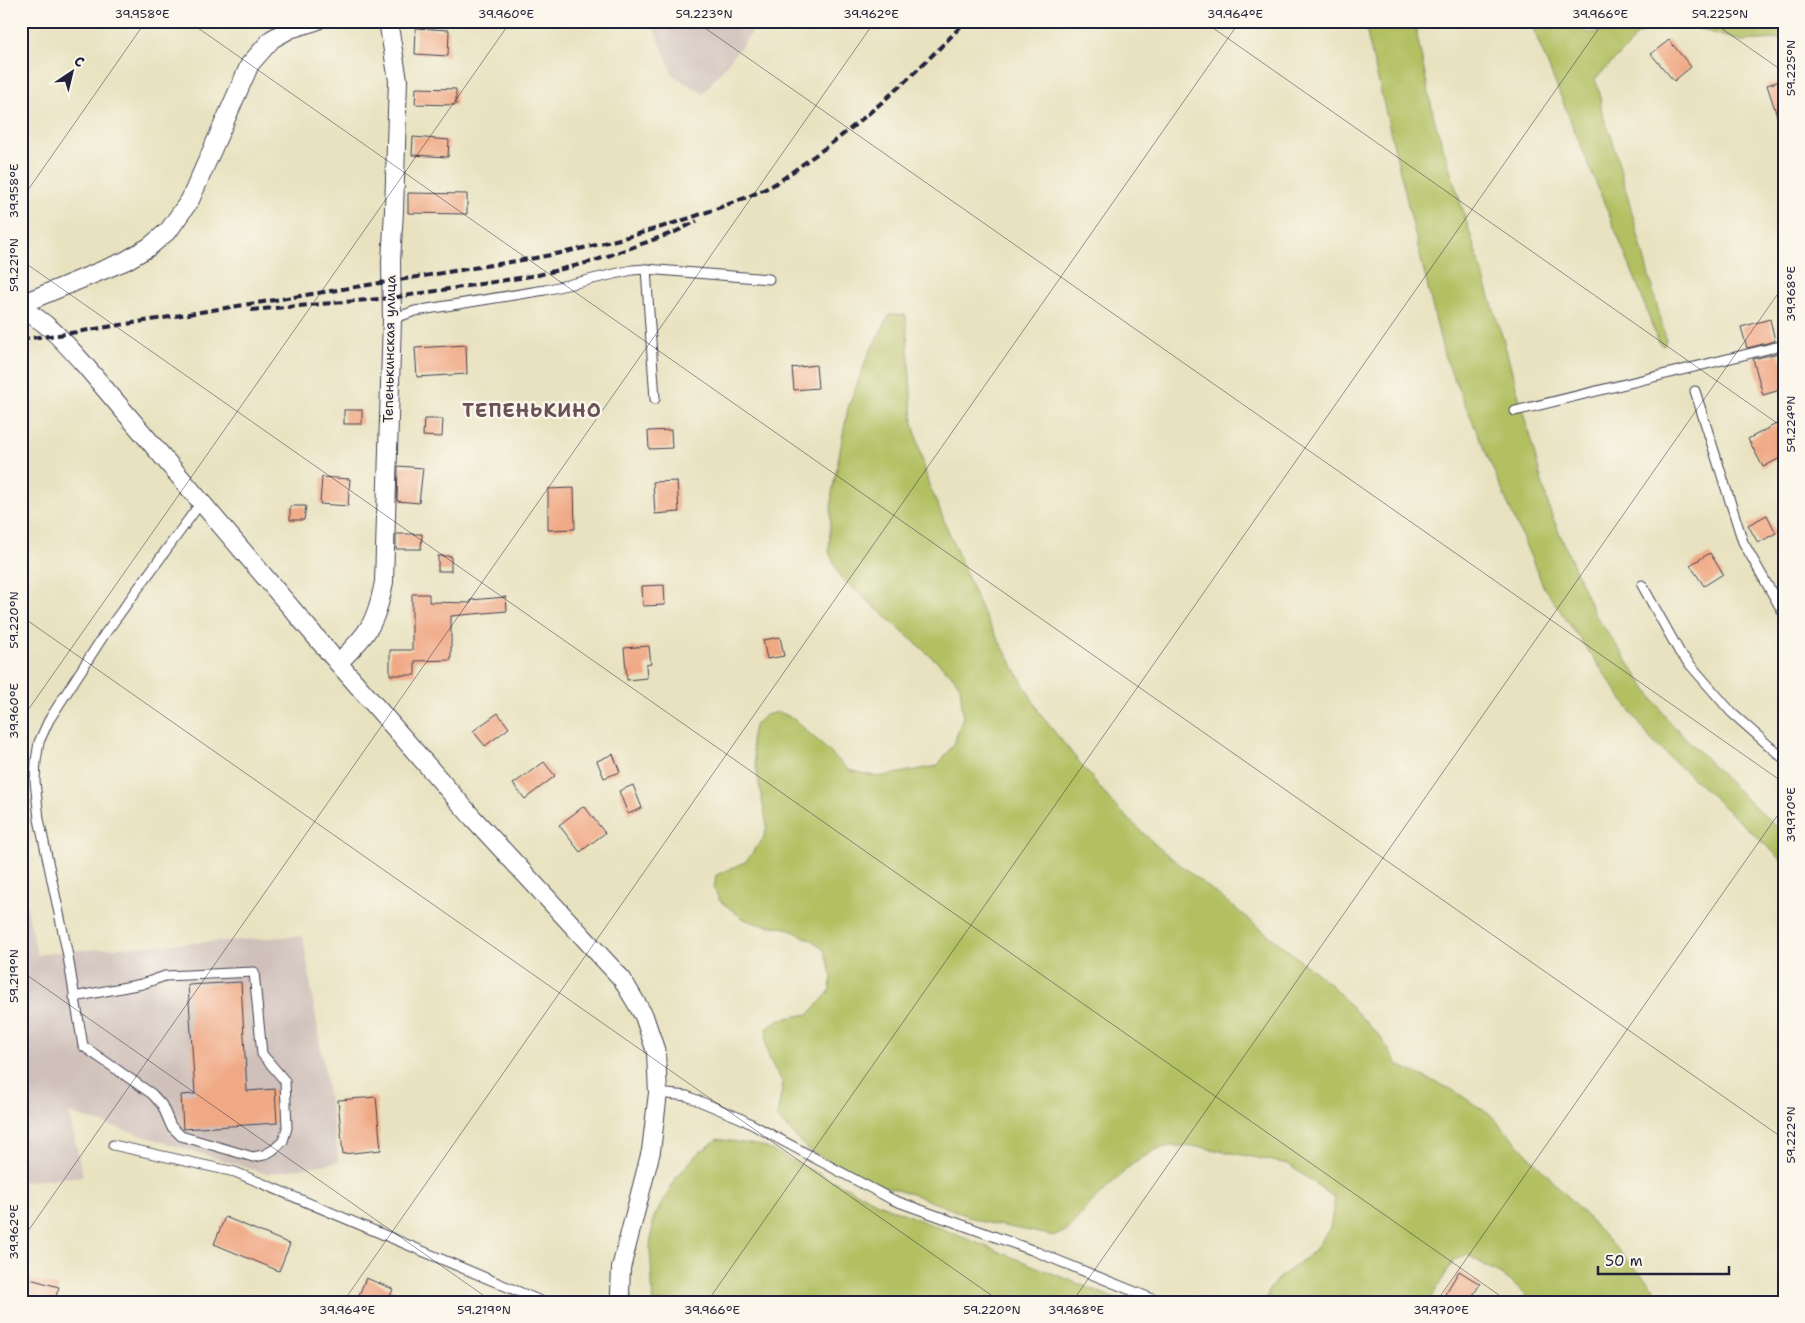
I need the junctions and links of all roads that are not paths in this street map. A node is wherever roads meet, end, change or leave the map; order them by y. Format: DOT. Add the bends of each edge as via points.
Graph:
graph roads {
  1 [pos="316,21"];
  2 [pos="388,21"];
  3 [pos="646,269"];
  4 [pos="768,279"];
  5 [pos="21,304"];
  6 [pos="21,309"];
  7 [pos="392,319"];
  8 [pos="1784,345"];
  9 [pos="1695,391"];
  10 [pos="655,399"];
  11 [pos="1515,410"];
  12 [pos="202,501"];
  13 [pos="1642,586"];
  14 [pos="1784,614"];
  15 [pos="338,663"];
  16 [pos="1784,759"];
  17 [pos="74,997"];
  18 [pos="658,1094"];
  19 [pos="113,1145"];
  20 [pos="543,1302"];
  21 [pos="623,1302"];
  22 [pos="1160,1302"];
  1 -- 5 [label="street" via="290,29 272,40 250,64 190,200 169,230 125,261"];
  2 -- 7 [label="street, Тепенькинская улица" via="398,80 390,262"];
  3 -- 4 [label="lane"];
  3 -- 7 [label="lane" via="619,272 545,290 415,311"];
  3 -- 10 [label="lane"];
  6 -- 12 [label="street" via="41,320 64,342"];
  7 -- 15 [label="street, Тепенькинская улица" via="384,582 374,620 361,641"];
  8 -- 11 [label="lane"];
  9 -- 14 [label="lane" via="1743,542"];
  12 -- 15 [label="street"];
  12 -- 17 [label="lane" via="104,635 49,720 39,742 35,781 39,819"];
  13 -- 16 [label="lane" via="1680,653 1732,713"];
  15 -- 18 [label="street" via="473,818 622,979 644,1016 656,1052"];
  17 -- 17 [label="lane" via="83,1046 152,1094 162,1105 171,1126 182,1136 253,1157 264,1156 283,1141 287,1128 285,1081 262,1054 254,972 165,976 142,984"];
  18 -- 21 [label="street" via="651,1151 621,1268"];
  18 -- 22 [label="lane" via="687,1096 740,1118 893,1200 1032,1250"];
  19 -- 20 [label="lane" via="235,1172"];
}
